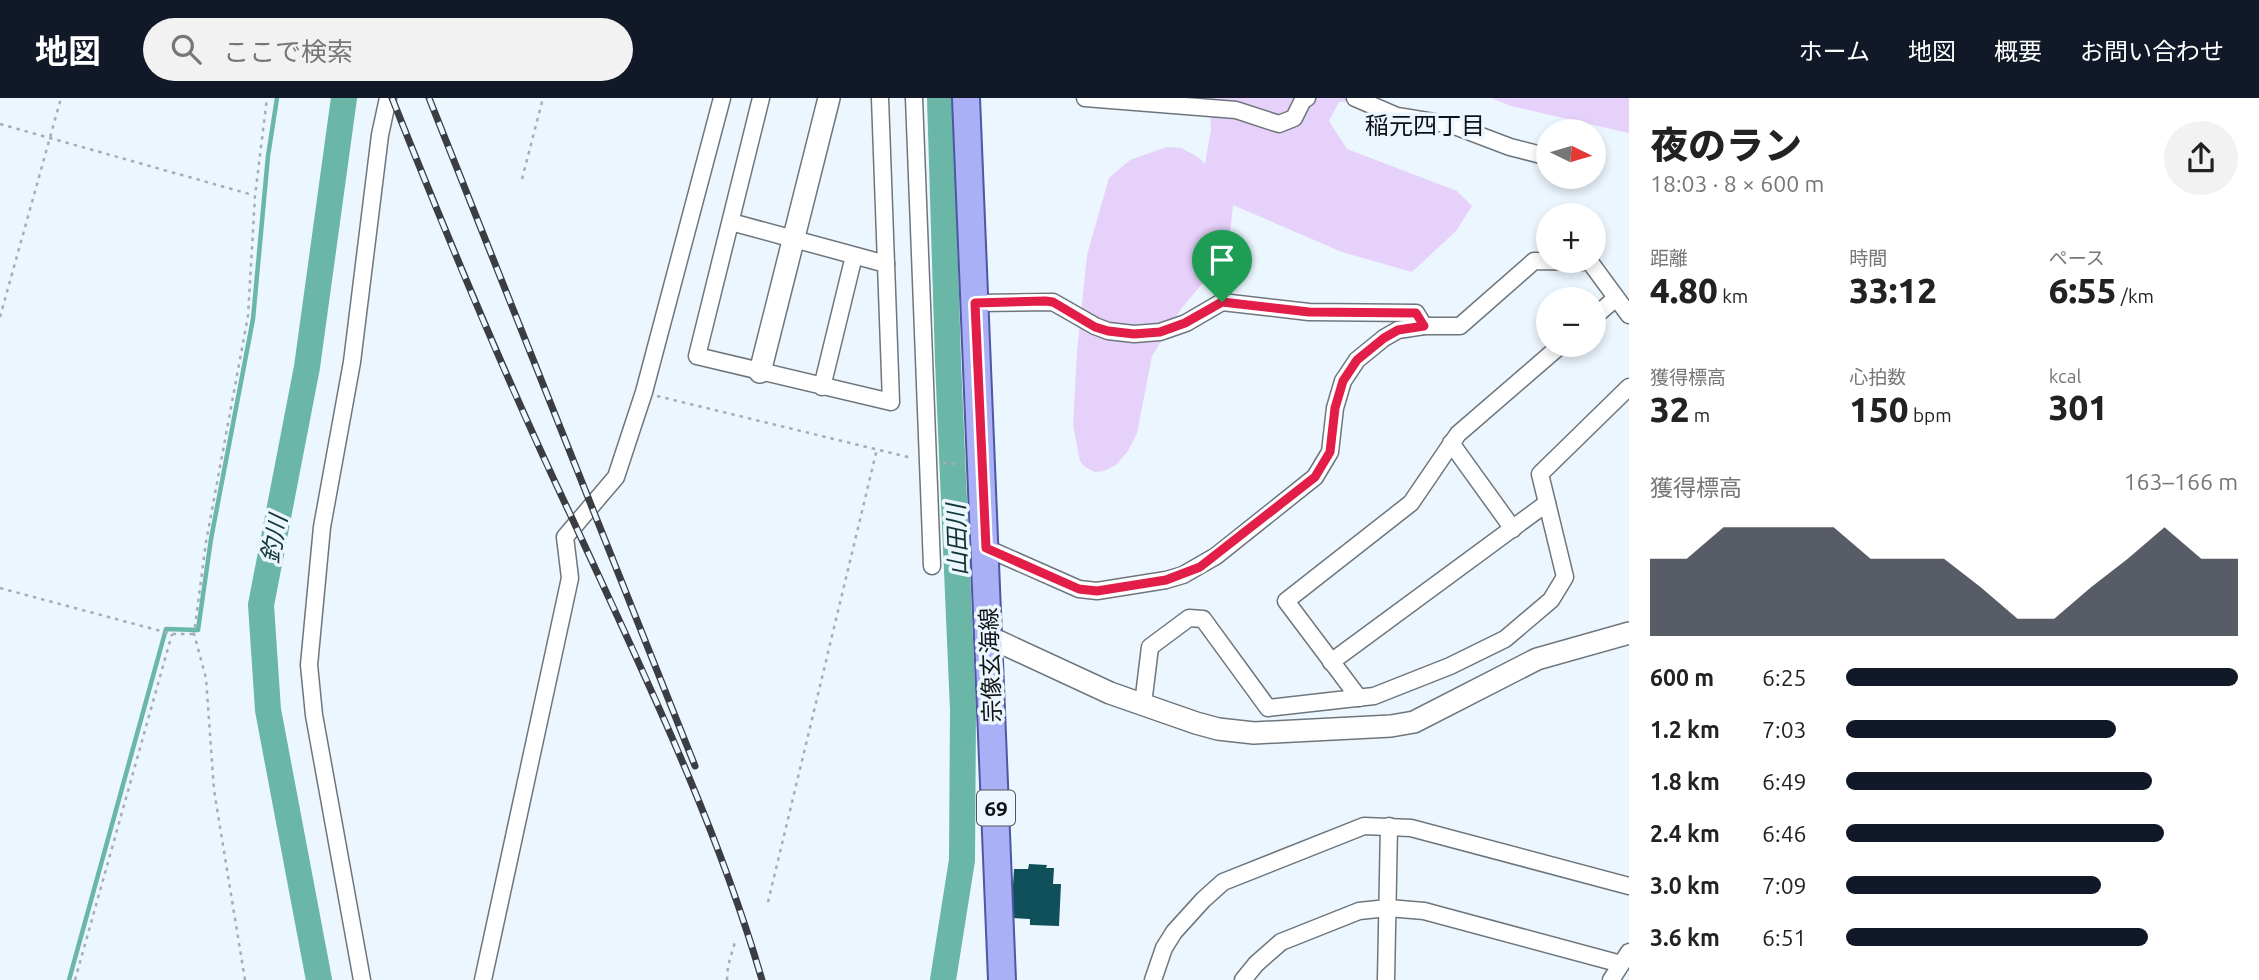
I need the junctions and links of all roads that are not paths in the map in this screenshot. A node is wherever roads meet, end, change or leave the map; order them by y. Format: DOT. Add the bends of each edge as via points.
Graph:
graph roads {
  1 [pos="388,98"];
  2 [pos="722,98"];
  3 [pos="761,98"];
  4 [pos="829,98"];
  5 [pos="880,98"];
  6 [pos="914,98"];
  7 [pos="966,98"];
  8 [pos="1085,98"];
  9 [pos="1307,98"];
  10 [pos="1355,98"];
  11 [pos="1536,154"];
  12 [pos="731,222"];
  13 [pos="793,240"];
  14 [pos="854,256"];
  15 [pos="886,264"];
  16 [pos="1616,298"];
  17 [pos="975,303"];
  18 [pos="1606,307"];
  19 [pos="1629,316"];
  20 [pos="1424,326"];
  21 [pos="1547,357"];
  22 [pos="760,372"];
  23 [pos="822,387"];
  24 [pos="1629,387"];
  25 [pos="1451,443"];
  26 [pos="1547,503"];
  27 [pos="1513,528"];
  28 [pos="986,548"];
  29 [pos="932,566"];
  30 [pos="1629,633"];
  31 [pos="989,637"];
  32 [pos="1331,662"];
  33 [pos="1359,698"];
  34 [pos="1143,705"];
  35 [pos="1389,826"];
  36 [pos="1629,886"];
  37 [pos="1388,908"];
  38 [pos="1625,958"];
  39 [pos="362,980"];
  40 [pos="483,980"];
  41 [pos="1002,980"];
  42 [pos="1153,980"];
  43 [pos="1243,980"];
  44 [pos="1386,980"];
  45 [pos="1611,980"];
  1 -- 39 [label="street" via="352,362 322,527 309,665"];
  2 -- 40 [label="street" via="644,392 616,477 565,537 570,578"];
  3 -- 12 [label="street"];
  4 -- 13 [label="street"];
  5 -- 15 [label="street"];
  6 -- 29 [label="street"];
  7 -- 17 [label="main road, 宗像玄海線 / 69"];
  8 -- 9 [label="street" via="1236,110 1279,124 1294,118"];
  10 -- 11 [label="street" via="1397,116 1452,125"];
  12 -- 13 [label="street"];
  12 -- 22 [label="street" via="697,356"];
  13 -- 14 [label="street"];
  13 -- 22 [label="street"];
  14 -- 15 [label="street"];
  14 -- 23 [label="street"];
  15 -- 23 [label="street" via="891,402"];
  16 -- 18 [label="street"];
  16 -- 19 [label="street"];
  16 -- 20 [label="street" via="1590,262 1534,261 1460,326"];
  17 -- 20 [label="street" via="1053,302 1095,327 1134,334 1160,332 1185,323 1222,302 1309,312 1416,313"];
  17 -- 28 [label="main road, 宗像玄海線 / 69"];
  20 -- 28 [label="street" via="1398,330 1357,360 1343,381 1330,452 1315,477 1200,567 1166,580 1097,591 1079,589"];
  21 -- 25 [label="street"];
  22 -- 23 [label="street"];
  24 -- 26 [label="street" via="1540,474"];
  25 -- 27 [label="street"];
  25 -- 32 [label="street" via="1410,503 1286,601"];
  26 -- 27 [label="street"];
  26 -- 33 [label="street" via="1565,577 1551,600 1505,639 1450,666"];
  27 -- 32 [label="street"];
  28 -- 31 [label="main road, 宗像玄海線 / 69"];
  30 -- 34 [label="street" via="1537,659 1433,714 1391,726 1254,733 1218,729"];
  31 -- 34 [label="street"];
  31 -- 41 [label="main road, 宗像玄海線 / 69"];
  32 -- 33 [label="street"];
  33 -- 34 [label="street" via="1268,708 1203,620 1189,618 1150,647"];
  35 -- 36 [label="street"];
  35 -- 37 [label="street"];
  35 -- 42 [label="street" via="1364,827 1223,882 1174,932"];
  37 -- 38 [label="street" via="1424,911"];
  37 -- 43 [label="street" via="1359,911 1281,942"];
  37 -- 44 [label="street"];
  38 -- 45 [label="street"];
}
